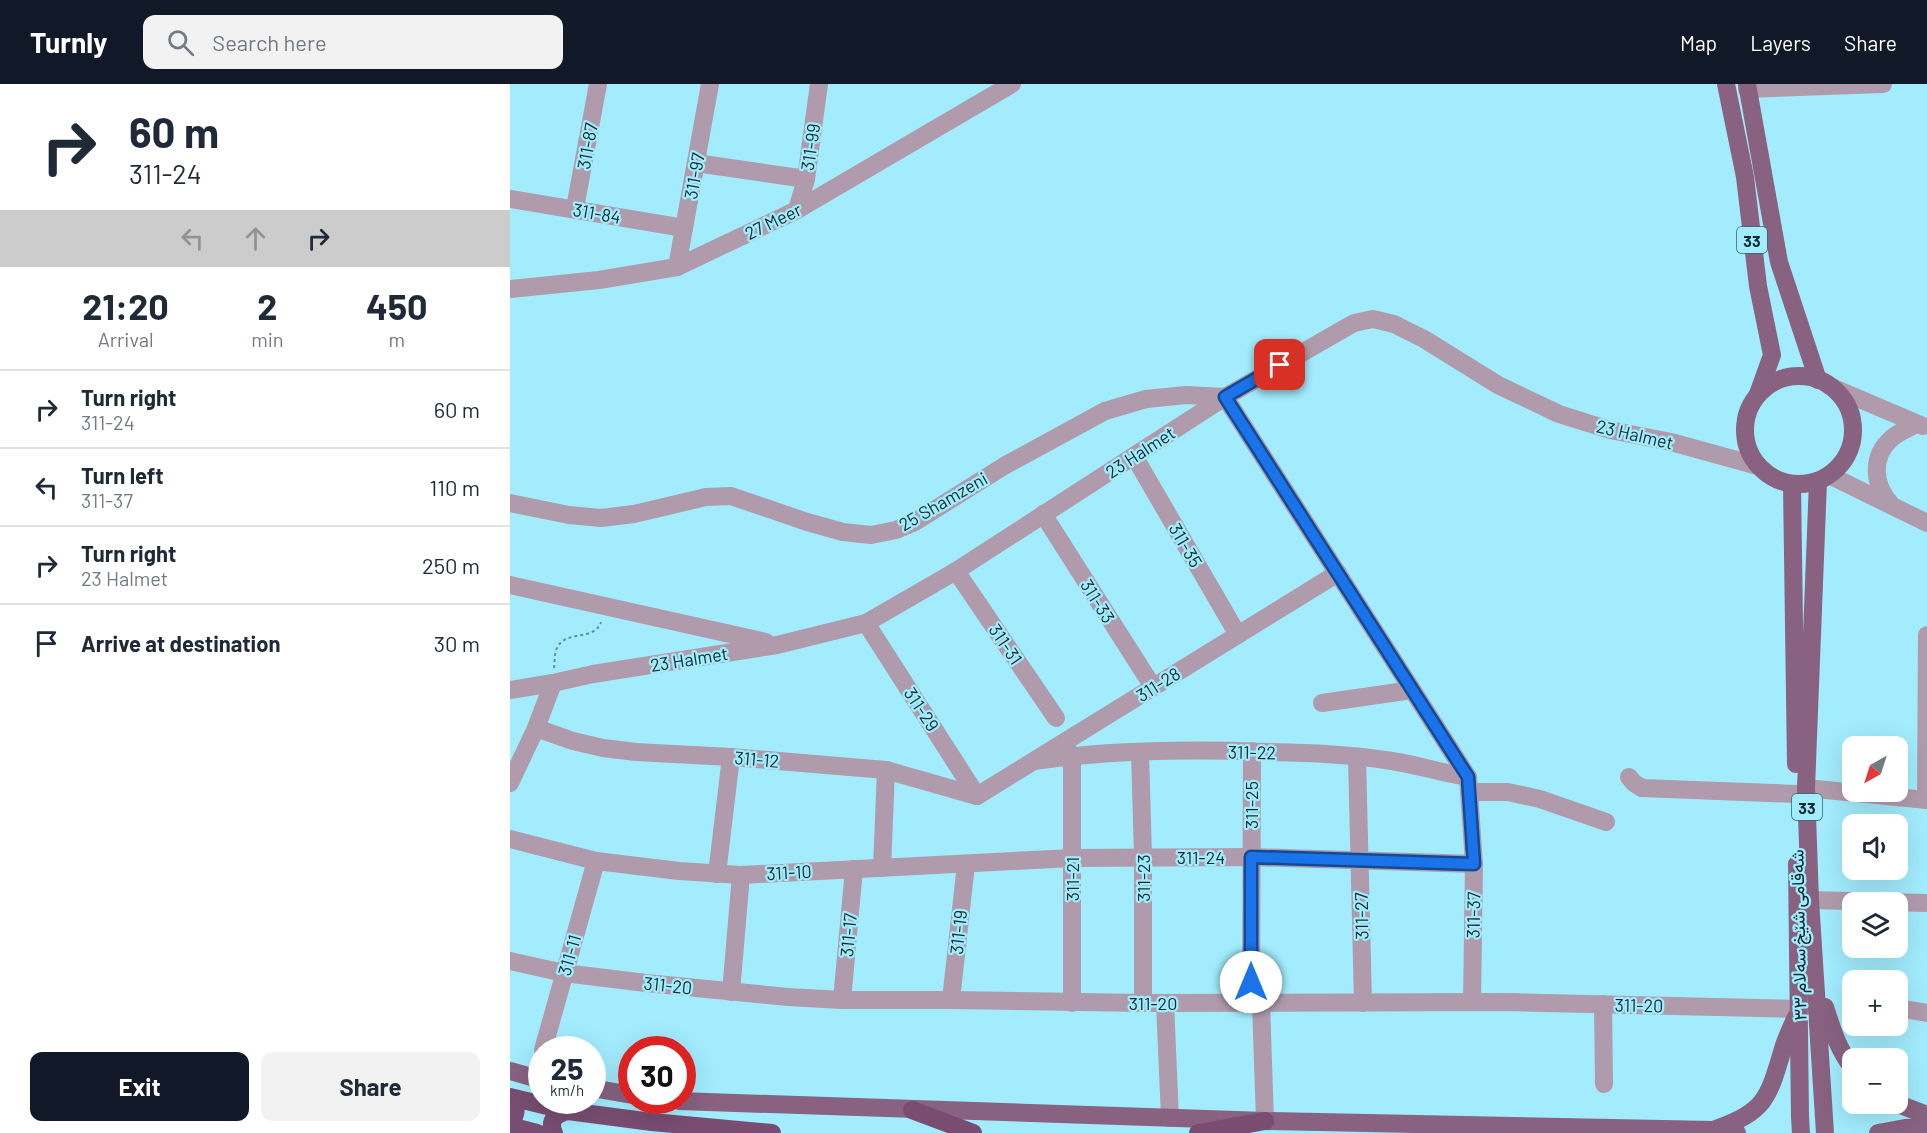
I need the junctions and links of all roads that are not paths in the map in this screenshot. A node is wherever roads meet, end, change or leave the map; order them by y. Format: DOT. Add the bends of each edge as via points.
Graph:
graph roads {
  1 [pos="598,84"];
  2 [pos="710,84"];
  3 [pos="819,84"];
  4 [pos="1012,84"];
  5 [pos="1726,84"];
  6 [pos="1883,84"];
  7 [pos="1747,87"];
  8 [pos="696,163"];
  9 [pos="806,179"];
  10 [pos="510,199"];
  11 [pos="575,208"];
  12 [pos="796,210"];
  13 [pos="684,228"];
  14 [pos="677,267"];
  15 [pos="510,289"];
  16 [pos="1824,383"];
  17 [pos="1758,394"];
  18 [pos="1225,397"];
  19 [pos="1922,426"];
  20 [pos="1134,456"];
  21 [pos="1758,466"];
  22 [pos="1823,478"];
  23 [pos="1792,484"];
  24 [pos="510,503"];
  25 [pos="1892,506"];
  26 [pos="1043,514"];
  27 [pos="1927,523"];
  28 [pos="956,571"];
  29 [pos="1338,573"];
  30 [pos="510,585"];
  31 [pos="866,623"];
  32 [pos="1238,635"];
  33 [pos="1927,635"];
  34 [pos="777,645"];
  35 [pos="1926,660"];
  36 [pos="554,683"];
  37 [pos="1153,687"];
  38 [pos="510,690"];
  39 [pos="1412,690"];
  40 [pos="1322,703"];
  41 [pos="1056,718"];
  42 [pos="537,728"];
  43 [pos="1068,749"];
  44 [pos="1252,751"];
  45 [pos="1140,752"];
  46 [pos="731,757"];
  47 [pos="1357,757"];
  48 [pos="886,770"];
  49 [pos="1629,777"];
  50 [pos="510,783"];
  51 [pos="1468,785"];
  52 [pos="1801,791"];
  53 [pos="977,796"];
  54 [pos="1926,800"];
  55 [pos="1606,822"];
  56 [pos="510,839"];
  57 [pos="1143,857"];
  58 [pos="1251,857"];
  59 [pos="1072,858"];
  60 [pos="1359,860"];
  61 [pos="596,861"];
  62 [pos="966,864"];
  63 [pos="1474,864"];
  64 [pos="882,868"];
  65 [pos="854,869"];
  66 [pos="717,874"];
  67 [pos="741,874"];
  68 [pos="1810,900"];
  69 [pos="1927,903"];
  70 [pos="510,961"];
  71 [pos="564,973"];
  72 [pos="1816,979"];
  73 [pos="731,992"];
  74 [pos="951,999"];
  75 [pos="842,1000"];
  76 [pos="1472,1002"];
  77 [pos="1072,1003"];
  78 [pos="1143,1003"];
  79 [pos="1165,1003"];
  80 [pos="1256,1003"];
  81 [pos="1363,1003"];
  82 [pos="1604,1004"];
  83 [pos="1799,1009"];
  84 [pos="1908,1010"];
  85 [pos="1927,1013"];
  86 [pos="547,1036"];
  87 [pos="1842,1052"];
  88 [pos="510,1071"];
  89 [pos="528,1076"];
  90 [pos="1604,1084"];
  91 [pos="510,1098"];
  92 [pos="528,1102"];
  93 [pos="696,1102"];
  94 [pos="912,1110"];
  95 [pos="1908,1113"];
  96 [pos="558,1114"];
  97 [pos="591,1114"];
  98 [pos="1170,1118"];
  99 [pos="1265,1121"];
  100 [pos="510,1124"];
  101 [pos="1921,1125"];
  102 [pos="1824,1127"];
  103 [pos="1801,1128"];
  104 [pos="1717,1131"];
  105 [pos="537,1133"];
  106 [pos="554,1133"];
  107 [pos="772,1133"];
  108 [pos="973,1133"];
  109 [pos="1198,1133"];
  110 [pos="1737,1133"];
  111 [pos="1878,1133"];
  1 -- 11 [label="street, 311-87"];
  2 -- 8 [label="street, 311-97"];
  3 -- 9 [label="street, 311-99"];
  4 -- 12 [label="street, 27 Meer"];
  5 -- 17 [label="main road, 33" via="1745,177 1758,286 1772,355"];
  6 -- 7 [label="street"];
  7 -- 16 [label="main road, 33" via="1779,262"];
  8 -- 9 [label="street"];
  8 -- 13 [label="street, 311-97"];
  9 -- 12 [label="street, 311-99"];
  10 -- 11 [label="street, 311-84"];
  11 -- 13 [label="street, 311-84"];
  12 -- 14 [label="street, 27 Meer"];
  13 -- 14 [label="street, 311-97"];
  14 -- 15 [label="street, 27 Meer"];
  16 -- 17 [label="main road" via="1792,377"];
  16 -- 19 [label="street"];
  16 -- 22 [label="main road, 33" via="1847,406 1853,431 1839,467"];
  17 -- 21 [label="main road, 33" via="1744,430 1748,449"];
  18 -- 20 [label="street, 23 Halmet"];
  18 -- 21 [label="street, 23 Halmet" via="1354,323 1383,320 1408,330 1498,385 1559,414"];
  18 -- 24 [label="street, 25 Shamzeni" via="1146,399 1105,411 1004,466 915,522 871,535 807,522 731,496 706,497 601,518"];
  18 -- 29 [label="street, 311-37"];
  19 -- 25 [label="street" via="1891,439 1877,461 1879,488"];
  20 -- 26 [label="street, 23 Halmet"];
  20 -- 32 [label="street, 311-35"];
  21 -- 23 [label="main road" via="1768,475"];
  22 -- 23 [label="main road"];
  22 -- 25 [label="street"];
  22 -- 52 [label="main road, شەقامی شێخ سەلام ٣٣ / 33"];
  23 -- 52 [label="main road, شەقامی شێخ سەلام ٣٣ / 33"];
  25 -- 27 [label="street"];
  26 -- 28 [label="street, 23 Halmet"];
  26 -- 37 [label="street, 311-33"];
  28 -- 31 [label="street, 23 Halmet"];
  28 -- 41 [label="street, 311-31"];
  29 -- 32 [label="street, 311-28"];
  29 -- 39 [label="street, 311-37"];
  30 -- 34 [label="street"];
  31 -- 34 [label="street, 23 Halmet"];
  31 -- 53 [label="street, 311-29"];
  32 -- 37 [label="street, 311-28"];
  33 -- 35 [label="street"];
  34 -- 36 [label="street, 23 Halmet"];
  35 -- 54 [label="street"];
  36 -- 38 [label="street, 23 Halmet"];
  36 -- 42 [label="street"];
  37 -- 43 [label="street, 311-28"];
  39 -- 40 [label="street"];
  39 -- 51 [label="street, 311-37"];
  42 -- 46 [label="street, 311-12" via="603,748"];
  42 -- 50 [label="street"];
  43 -- 45 [label="street, 311-22"];
  43 -- 53 [label="street, 311-22" via="1034,761"];
  43 -- 59 [label="street, 311-21"];
  44 -- 45 [label="street, 311-22"];
  44 -- 47 [label="street, 311-22"];
  44 -- 58 [label="street, 311-25"];
  45 -- 57 [label="street, 311-23"];
  46 -- 48 [label="street, 311-12"];
  46 -- 66 [label="street"];
  47 -- 51 [label="street, 311-22" via="1393,761"];
  47 -- 60 [label="street, 311-27"];
  48 -- 53 [label="street, 311-12"];
  48 -- 64 [label="street"];
  49 -- 52 [label="street" via="1642,788"];
  51 -- 55 [label="street, 311-22" via="1540,800"];
  51 -- 63 [label="street, 311-37"];
  52 -- 54 [label="street"];
  52 -- 68 [label="main road, شەقامی شێخ سەلام ٣٣ / 33"];
  52 -- 83 [label="main road, شەقامی شێخ سەلام ٣٣ / 33"];
  56 -- 61 [label="street, 311-10"];
  57 -- 58 [label="street, 311-24"];
  57 -- 59 [label="street, 311-24"];
  57 -- 78 [label="street, 311-23"];
  58 -- 60 [label="street, 311-24"];
  58 -- 80 [label="street, 311-25"];
  59 -- 62 [label="street, 311-10"];
  59 -- 77 [label="street, 311-21"];
  60 -- 63 [label="street, 311-24"];
  60 -- 81 [label="street, 311-27"];
  61 -- 66 [label="street, 311-10"];
  61 -- 71 [label="street, 311-11"];
  62 -- 64 [label="street, 311-10"];
  62 -- 74 [label="street, 311-19"];
  63 -- 76 [label="street, 311-37"];
  64 -- 65 [label="street, 311-10"];
  65 -- 67 [label="street, 311-10"];
  65 -- 75 [label="street, 311-17"];
  66 -- 67 [label="street, 311-10"];
  67 -- 73 [label="street"];
  68 -- 69 [label="street"];
  68 -- 72 [label="main road, شەقامی شێخ سەلام ٣٣ / 33"];
  70 -- 71 [label="street, 311-20"];
  71 -- 73 [label="street, 311-20"];
  71 -- 86 [label="street, 311-11"];
  72 -- 87 [label="main road"];
  72 -- 102 [label="main road, شەقامی شێخ سەلام ٣٣ / 33"];
  73 -- 75 [label="street, 311-20"];
  74 -- 75 [label="street, 311-20"];
  74 -- 77 [label="street, 311-20"];
  76 -- 81 [label="street, 311-20"];
  76 -- 82 [label="street, 311-20"];
  77 -- 78 [label="street, 311-20"];
  78 -- 79 [label="street, 311-20"];
  79 -- 80 [label="street, 311-20"];
  79 -- 98 [label="street"];
  80 -- 81 [label="street, 311-20"];
  80 -- 99 [label="street, 311-25"];
  82 -- 83 [label="street, 311-20"];
  82 -- 90 [label="street"];
  83 -- 103 [label="main road, شەقامی شێخ سەلام ٣٣ / 33"];
  83 -- 104 [label="main road" via="1766,1098 1749,1114"];
  84 -- 85 [label="street"];
  88 -- 89 [label="main road"];
  91 -- 92 [label="highway"];
  91 -- 100 [label="highway" via="516,1110"];
  93 -- 94 [label="main road"];
  94 -- 98 [label="main road"];
  94 -- 108 [label="highway"];
  95 -- 101 [label="main road"];
  96 -- 106 [label="highway" via="552,1122"];
  97 -- 107 [label="highway"];
  98 -- 99 [label="main road"];
  99 -- 104 [label="main road"];
  99 -- 109 [label="highway"];
  100 -- 105 [label="highway"];
  101 -- 111 [label="main road"];
  104 -- 110 [label="main road"];
}
